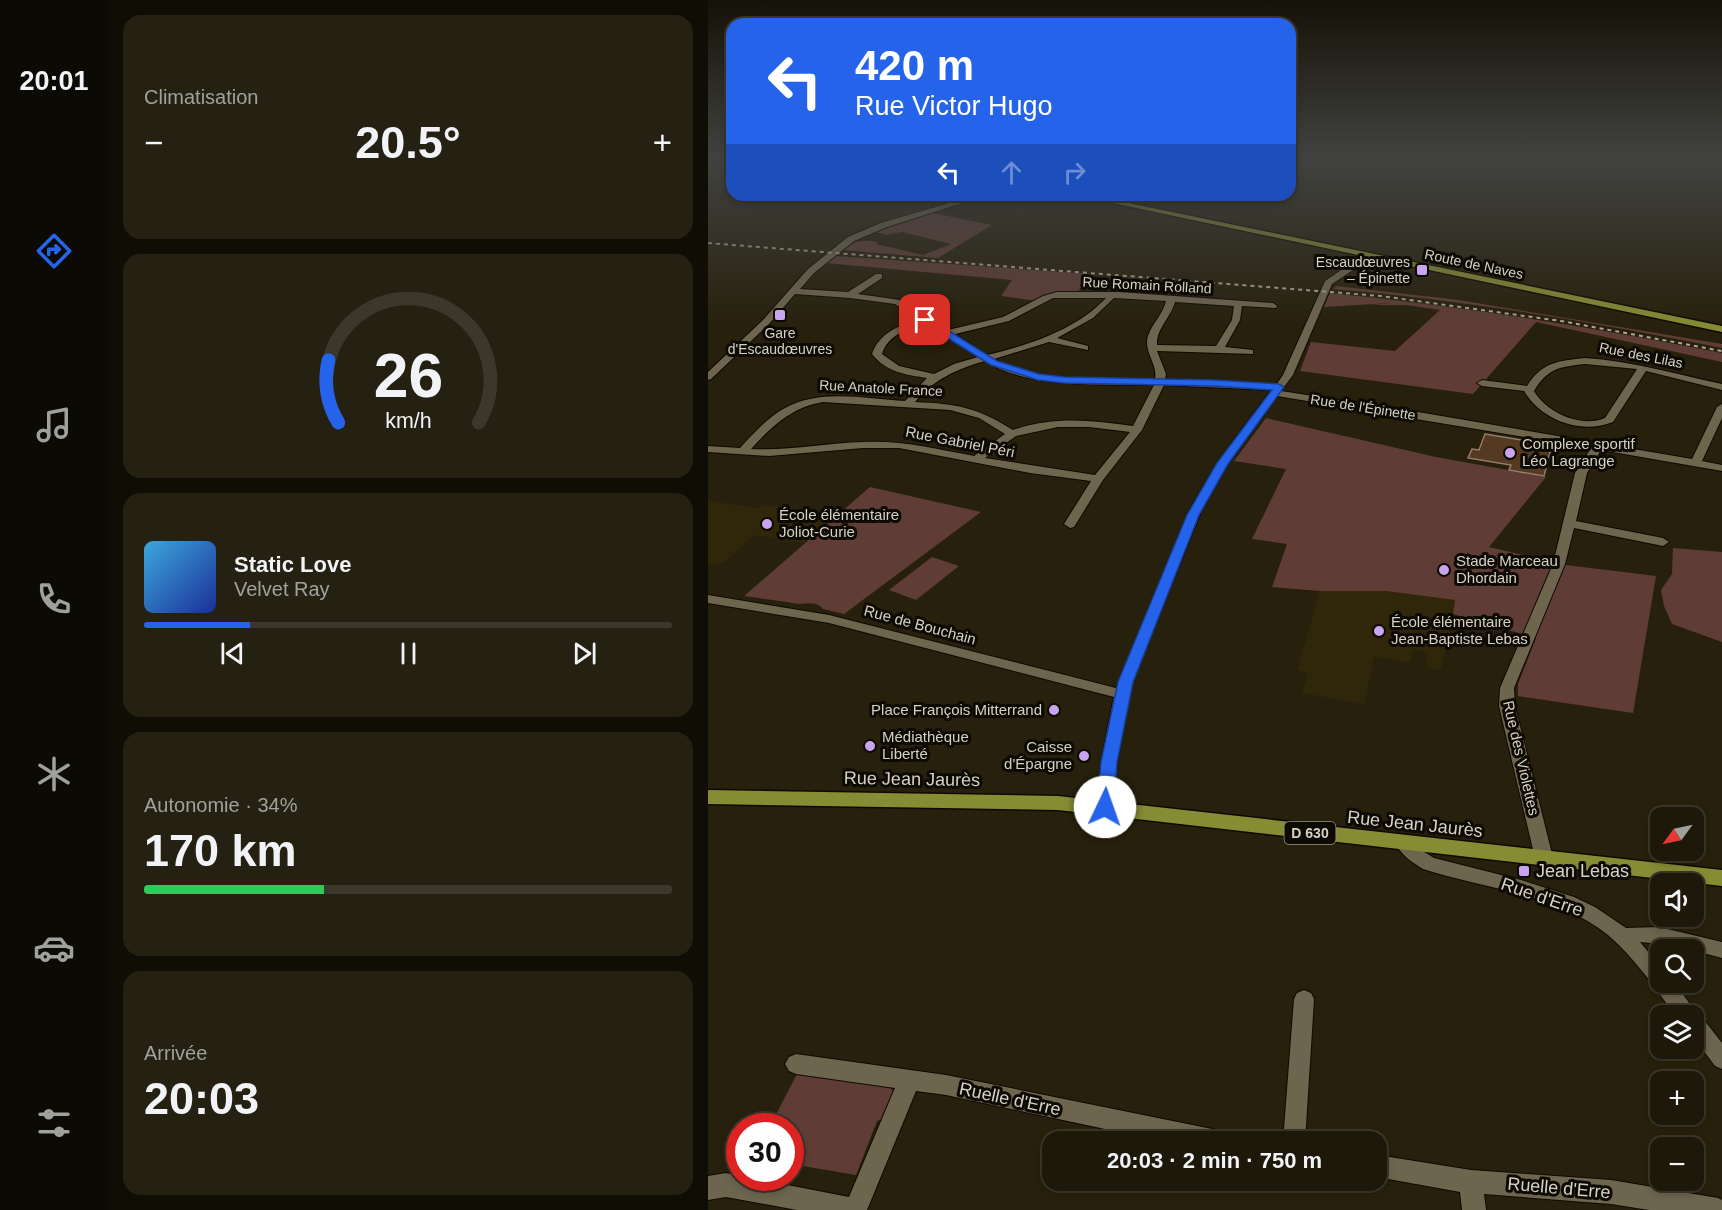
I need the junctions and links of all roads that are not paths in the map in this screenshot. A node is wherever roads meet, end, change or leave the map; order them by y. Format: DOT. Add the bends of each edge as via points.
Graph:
graph roads {
  1 [pos="919,215"];
  2 [pos="1176,215"];
  3 [pos="1364,255"];
  4 [pos="1376,257"];
  5 [pos="1350,268"];
  6 [pos="879,276"];
  7 [pos="793,291"];
  8 [pos="850,295"];
  9 [pos="1112,295"];
  10 [pos="1172,299"];
  11 [pos="1238,304"];
  12 [pos="1273,306"];
  13 [pos="925,320"];
  14 [pos="1722,329"];
  15 [pos="945,334"];
  16 [pos="1049,339"];
  17 [pos="1085,348"];
  18 [pos="1151,348"];
  19 [pos="1220,348"];
  20 [pos="1250,352"];
  21 [pos="985,358"];
  22 [pos="1642,368"];
  23 [pos="708,377"];
  24 [pos="935,377"];
  25 [pos="1161,381"];
  26 [pos="1482,383"];
  27 [pos="1722,387"];
  28 [pos="1528,389"];
  29 [pos="1277,390"];
  30 [pos="909,403"];
  31 [pos="1722,407"];
  32 [pos="1581,424"];
  33 [pos="1137,430"];
  34 [pos="1012,434"];
  35 [pos="1575,442"];
  36 [pos="1598,446"];
  37 [pos="708,448"];
  38 [pos="742,452"];
  39 [pos="977,459"];
  40 [pos="1696,463"];
  41 [pos="1722,468"];
  42 [pos="1098,479"];
  43 [pos="1569,523"];
  44 [pos="1070,524"];
  45 [pos="1663,542"];
  46 [pos="708,599"];
  47 [pos="1122,694"];
  48 [pos="708,797"];
  49 [pos="1105,807"];
  50 [pos="1405,844"];
  51 [pos="1544,858"];
  52 [pos="1722,878"];
  53 [pos="1622,937"];
  54 [pos="1722,950"];
  55 [pos="1650,969"];
  56 [pos="1670,993"];
  57 [pos="1304,999"];
  58 [pos="1679,1005"];
  59 [pos="1704,1036"];
  60 [pos="1722,1059"];
  61 [pos="796,1064"];
  62 [pos="910,1080"];
  63 [pos="1167,1131"];
  64 [pos="1295,1131"];
  65 [pos="1387,1168"];
  66 [pos="1471,1182"];
  67 [pos="708,1188"];
  68 [pos="855,1210"];
  69 [pos="1474,1210"];
  70 [pos="1718,1210"];
  1 -- 7 [label="street" via="860,234 813,268"];
  2 -- 3 [label="main road, Route de Naves"];
  3 -- 4 [label="main road, Route de Naves"];
  3 -- 5 [label="street"];
  4 -- 5 [label="street"];
  4 -- 14 [label="main road, Route de Naves"];
  5 -- 29 [label="street" via="1325,287 1290,371"];
  6 -- 8 [label="street"];
  7 -- 8 [label="street, Rue de l'Épinette"];
  7 -- 23 [label="street"];
  8 -- 13 [label="street, Rue de l'Épinette" via="897,302"];
  9 -- 10 [label="street, Rue Romain Rolland"];
  9 -- 15 [label="street, Rue Romain Rolland" via="1053,295 1001,321"];
  9 -- 16 [label="street" via="1100,309"];
  10 -- 11 [label="street, Rue Romain Rolland"];
  10 -- 18 [label="street" via="1153,334"];
  11 -- 12 [label="street, Rue Romain Rolland"];
  11 -- 19 [label="street" via="1236,320"];
  13 -- 15 [label="street, Rue de l'Épinette"];
  13 -- 24 [label="street" via="890,336 877,354 889,365"];
  15 -- 21 [label="street, Rue de l'Épinette"];
  16 -- 17 [label="street"];
  16 -- 21 [label="street"];
  18 -- 19 [label="street"];
  18 -- 25 [label="street"];
  19 -- 20 [label="street"];
  21 -- 24 [label="street"];
  21 -- 25 [label="street, Rue de l'Épinette" via="1011,370 1045,378"];
  22 -- 27 [label="street, Rue des Lilas"];
  22 -- 28 [label="street, Rue des Lilas" via="1608,361 1569,362 1544,371"];
  22 -- 32 [label="street" via="1609,420"];
  24 -- 30 [label="street"];
  25 -- 29 [label="street, Rue de l'Épinette"];
  25 -- 33 [label="street"];
  26 -- 28 [label="street"];
  28 -- 32 [label="street" via="1541,407"];
  29 -- 35 [label="street, Rue de l'Épinette"];
  29 -- 47 [label="street" via="1223,463 1196,509"];
  30 -- 34 [label="street, Rue Anatole France" via="972,412"];
  30 -- 38 [label="street, Rue Anatole France" via="829,399 798,403 779,415"];
  31 -- 40 [label="street"];
  32 -- 35 [label="street"];
  33 -- 34 [label="street" via="1069,421"];
  33 -- 42 [label="street"];
  34 -- 39 [label="street"];
  35 -- 36 [label="street, Rue de l'Épinette"];
  36 -- 40 [label="street, Rue de l'Épinette"];
  36 -- 43 [label="street, Rue des Violettes" via="1581,473"];
  37 -- 38 [label="street, Rue Gabriel Péri"];
  38 -- 39 [label="street, Rue Gabriel Péri" via="890,444"];
  39 -- 42 [label="street, Rue Gabriel Péri"];
  40 -- 41 [label="street, Rue de l'Épinette"];
  42 -- 44 [label="street"];
  43 -- 45 [label="street"];
  43 -- 51 [label="street, Rue des Violettes" via="1559,564 1507,694"];
  46 -- 47 [label="street, Rue de Bouchain" via="829,619"];
  47 -- 49 [label="street"];
  48 -- 49 [label="main road, Rue Jean Jaurès / D 630" via="1030,801"];
  49 -- 50 [label="main road, Rue Jean Jaurès / D 630"];
  50 -- 51 [label="main road, Rue Jean Jaurès / D 630"];
  50 -- 53 [label="street, Rue d'Erre" via="1429,864 1578,908 1605,922"];
  51 -- 52 [label="main road, Rue Jean Jaurès / D 630"];
  53 -- 54 [label="street" via="1640,932"];
  53 -- 55 [label="street, Rue d'Erre"];
  56 -- 58 [label="street, Rue d'Erre"];
  57 -- 64 [label="street"];
  59 -- 60 [label="street"];
  61 -- 62 [label="street, Ruelle d'Erre"];
  62 -- 63 [label="street, Ruelle d'Erre"];
  62 -- 68 [label="street"];
  65 -- 66 [label="street, Ruelle d'Erre"];
  66 -- 69 [label="street"];
  66 -- 70 [label="street, Ruelle d'Erre" via="1611,1192"];
  67 -- 68 [label="street" via="740,1187"];
}
